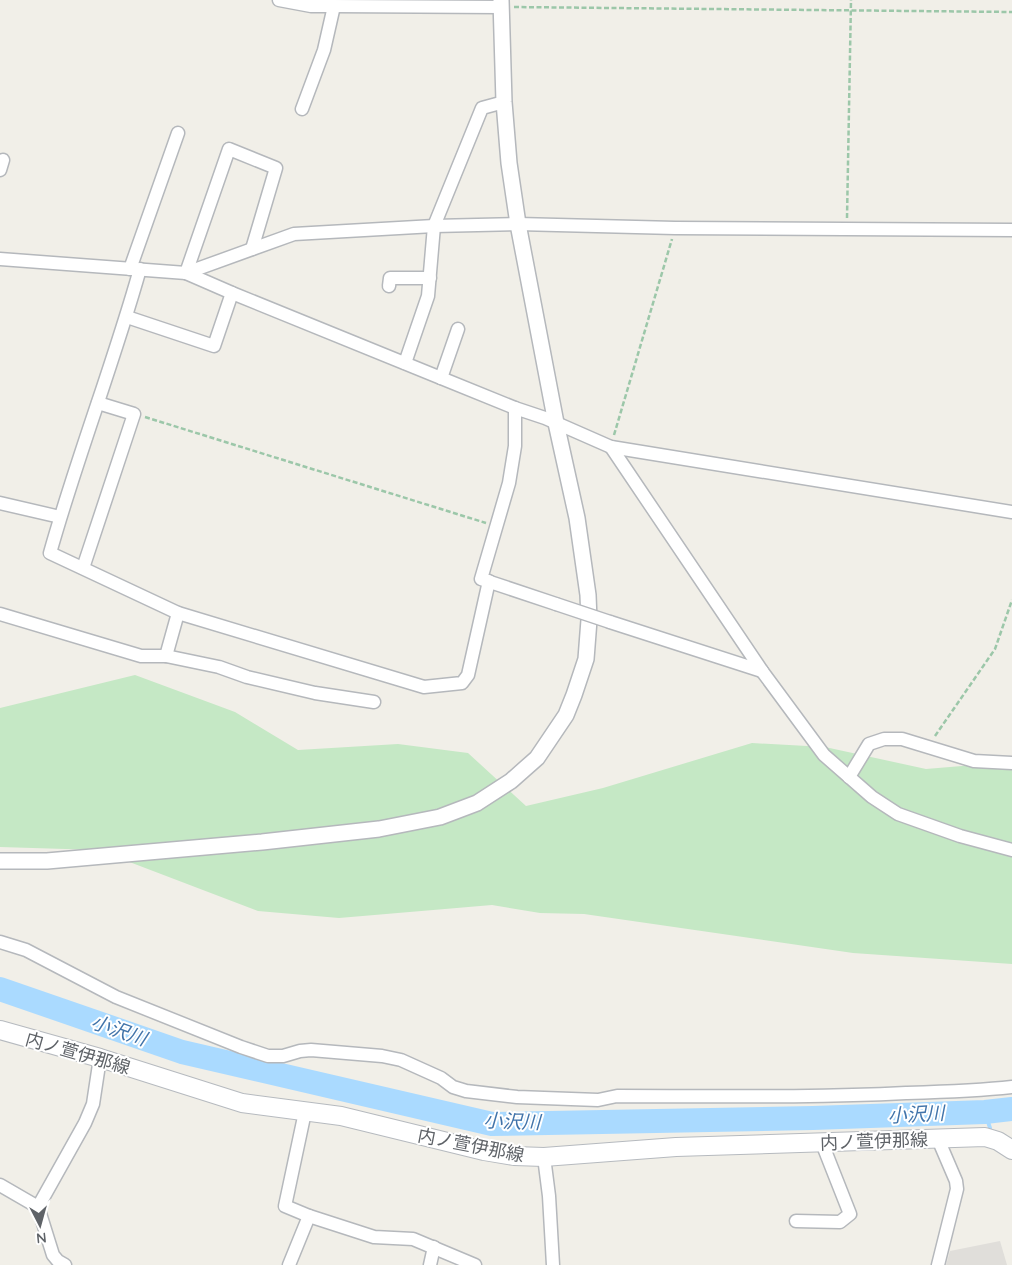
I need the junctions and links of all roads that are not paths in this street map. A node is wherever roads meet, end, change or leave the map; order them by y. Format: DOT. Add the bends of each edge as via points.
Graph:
graph roads {
  1 [pos="279,0"];
  2 [pos="501,4"];
  3 [pos="334,6"];
  4 [pos="504,102"];
  5 [pos="302,109"];
  6 [pos="178,133"];
  7 [pos="518,224"];
  8 [pos="434,226"];
  9 [pos="1012,230"];
  10 [pos="252,249"];
  11 [pos="0,259"];
  12 [pos="135,269"];
  13 [pos="186,273"];
  14 [pos="430,278"];
  15 [pos="389,286"];
  16 [pos="232,293"];
  17 [pos="127,317"];
  18 [pos="458,329"];
  19 [pos="406,363"];
  20 [pos="441,378"];
  21 [pos="98,403"];
  22 [pos="515,408"];
  23 [pos="556,423"];
  24 [pos="611,447"];
  25 [pos="0,503"];
  26 [pos="1012,512"];
  27 [pos="60,517"];
  28 [pos="83,568"];
  29 [pos="489,582"];
  30 [pos="178,613"];
  31 [pos="0,614"];
  32 [pos="166,656"];
  33 [pos="762,671"];
  34 [pos="374,702"];
  35 [pos="1012,763"];
  36 [pos="849,777"];
  37 [pos="1012,850"];
  38 [pos="0,861"];
  39 [pos="0,942"];
  40 [pos="0,1030"];
  41 [pos="100,1058"];
  42 [pos="1012,1087"];
  43 [pos="305,1112"];
  44 [pos="938,1139"];
  45 [pos="822,1143"];
  46 [pos="1007,1143"];
  47 [pos="544,1157"];
  48 [pos="0,1185"];
  49 [pos="38,1206"];
  50 [pos="309,1216"];
  51 [pos="796,1221"];
  52 [pos="434,1247"];
  53 [pos="65,1265"];
  54 [pos="289,1265"];
  55 [pos="430,1265"];
  56 [pos="475,1265"];
  57 [pos="553,1265"];
  58 [pos="938,1265"];
  1 -- 3 [label="street"];
  2 -- 3 [label="street"];
  2 -- 4 [label="street"];
  3 -- 5 [label="street" via="324,50"];
  4 -- 7 [label="street"];
  4 -- 8 [label="street" via="482,108"];
  6 -- 12 [label="street"];
  7 -- 8 [label="street"];
  7 -- 9 [label="street"];
  7 -- 23 [label="street"];
  8 -- 10 [label="street" via="294,234"];
  8 -- 14 [label="street"];
  10 -- 13 [label="street"];
  10 -- 13 [label="street" via="276,168 229,149"];
  11 -- 12 [label="street"];
  12 -- 13 [label="street"];
  12 -- 17 [label="street"];
  13 -- 16 [label="street"];
  14 -- 15 [label="street" via="390,278"];
  14 -- 19 [label="street" via="428,296"];
  16 -- 17 [label="street" via="214,346"];
  16 -- 19 [label="street"];
  17 -- 21 [label="street"];
  18 -- 20 [label="street"];
  19 -- 20 [label="street"];
  20 -- 22 [label="street"];
  21 -- 27 [label="street"];
  21 -- 28 [label="street" via="134,414"];
  22 -- 23 [label="street"];
  22 -- 29 [label="street" via="514,455 509,483 481,579"];
  23 -- 24 [label="street"];
  23 -- 38 [label="street" via="577,518 588,595 588,643 582,674 566,715 537,758 511,781 477,803 440,817 379,829 47,861"];
  24 -- 26 [label="street"];
  24 -- 33 [label="street"];
  25 -- 27 [label="street"];
  27 -- 28 [label="street" via="50,553"];
  28 -- 30 [label="street"];
  29 -- 30 [label="street" via="468,675 462,683 424,687"];
  29 -- 33 [label="street, bridge"];
  30 -- 32 [label="street"];
  31 -- 32 [label="street" via="141,656"];
  32 -- 34 [label="street" via="316,693"];
  33 -- 36 [label="street" via="824,755"];
  35 -- 36 [label="street" via="974,761 902,740 884,739 869,744"];
  36 -- 37 [label="street" via="898,814"];
  39 -- 42 [label="street" via="26,950 116,997 241,1048 268,1056 312,1050 382,1056 401,1060 466,1091 517,1098 598,1100 617,1096 861,1096"];
  40 -- 41 [label="main road, 内ノ萱伊那線"];
  41 -- 43 [label="main road, 内ノ萱伊那線" via="242,1103"];
  41 -- 49 [label="street" via="93,1104"];
  43 -- 47 [label="main road, 内ノ萱伊那線" via="341,1116 484,1151"];
  43 -- 50 [label="street" via="285,1206"];
  44 -- 45 [label="main road, 内ノ萱伊那線"];
  44 -- 46 [label="main road, 内ノ萱伊那線" via="985,1137"];
  44 -- 58 [label="street" via="957,1189"];
  45 -- 47 [label="main road, 内ノ萱伊那線" via="676,1147"];
  45 -- 51 [label="street" via="850,1214 840,1222"];
  47 -- 57 [label="street"];
  48 -- 49 [label="street"];
  49 -- 53 [label="street" via="53,1255"];
  50 -- 52 [label="street" via="368,1236 413,1239"];
  50 -- 54 [label="street"];
  52 -- 55 [label="street"];
  52 -- 56 [label="street"];
}
